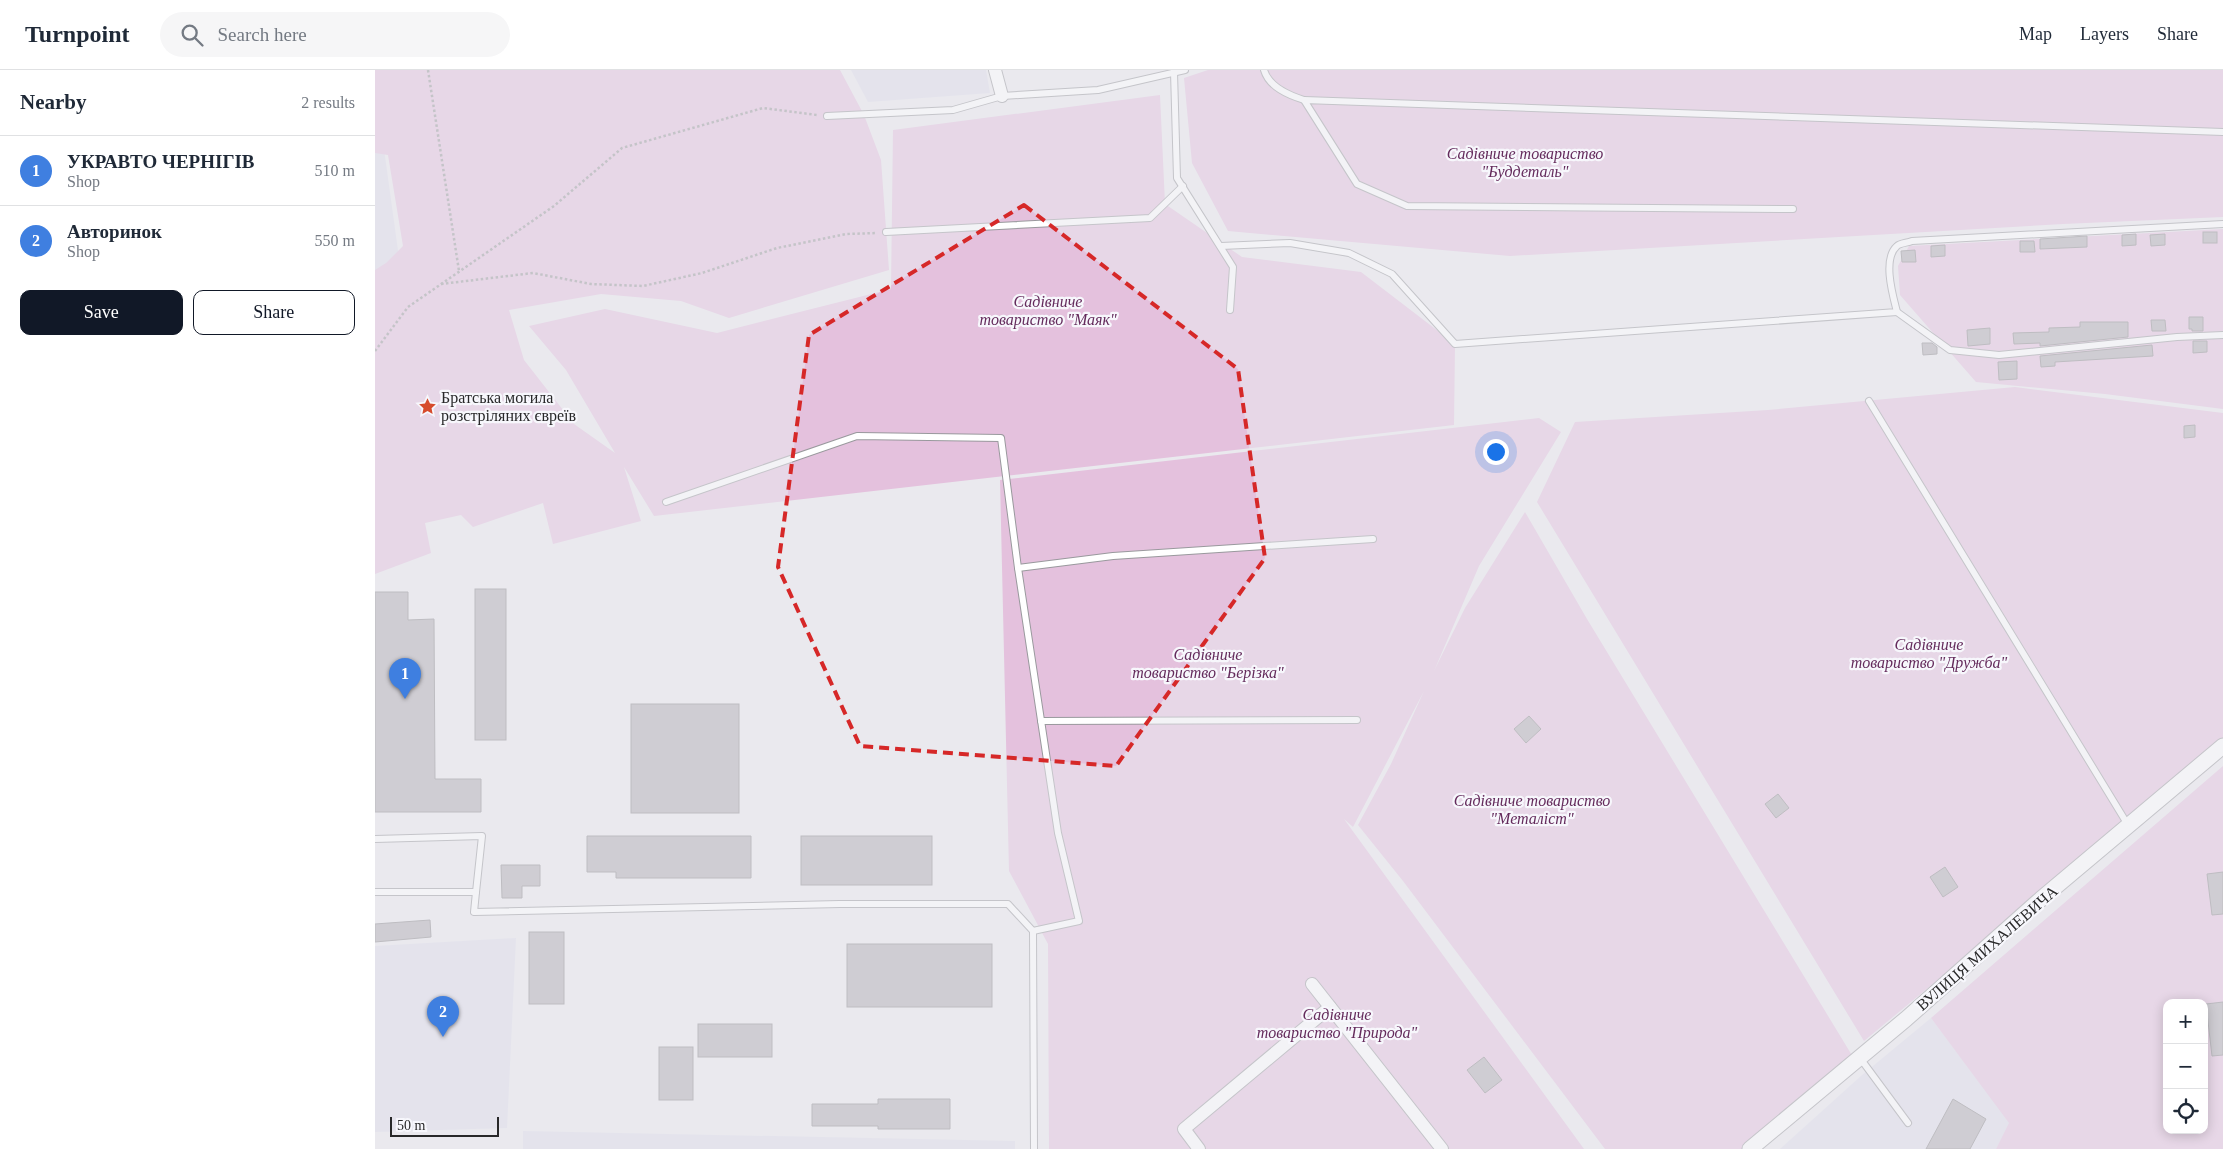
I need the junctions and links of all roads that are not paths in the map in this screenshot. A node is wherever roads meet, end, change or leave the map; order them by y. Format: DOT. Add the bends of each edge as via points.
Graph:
graph roads {
  1 [pos="995,70"];
  2 [pos="1185,70"];
  3 [pos="1264,70"];
  4 [pos="1175,72"];
  5 [pos="1002,96"];
  6 [pos="1304,100"];
  7 [pos="827,116"];
  8 [pos="2223,132"];
  9 [pos="1183,186"];
  10 [pos="1793,209"];
  11 [pos="2223,224"];
  12 [pos="886,232"];
  13 [pos="1221,246"];
  14 [pos="1230,310"];
  15 [pos="1897,312"];
  16 [pos="2223,335"];
  17 [pos="1869,401"];
  18 [pos="666,502"];
  19 [pos="1373,539"];
  20 [pos="1018,568"];
  21 [pos="1357,720"];
  22 [pos="1041,721"];
  23 [pos="2223,746"];
  24 [pos="2128,825"];
  25 [pos="375,839"];
  26 [pos="375,892"];
  27 [pos="476,892"];
  28 [pos="1033,931"];
  29 [pos="1312,984"];
  30 [pos="1330,1007"];
  31 [pos="1860,1058"];
  32 [pos="1908,1123"];
  33 [pos="1034,1149"];
  34 [pos="1199,1149"];
  35 [pos="1442,1149"];
  36 [pos="1750,1149"];
  1 -- 5 [label="street"];
  2 -- 4 [label="lane"];
  3 -- 6 [label="lane" via="1266,78 1286,94"];
  4 -- 5 [label="lane" via="1098,90"];
  4 -- 9 [label="lane" via="1177,178"];
  5 -- 7 [label="lane" via="953,110"];
  6 -- 8 [label="lane"];
  6 -- 10 [label="lane" via="1357,184 1407,206"];
  9 -- 12 [label="lane" via="1150,218"];
  9 -- 13 [label="lane"];
  11 -- 15 [label="lane" via="1905,243 1892,252 1889,280"];
  13 -- 14 [label="lane" via="1233,267"];
  13 -- 15 [label="lane" via="1290,242 1349,253 1392,274 1455,344"];
  15 -- 16 [label="lane" via="1950,350 1999,354"];
  17 -- 24 [label="lane"];
  18 -- 20 [label="lane" via="857,436 1001,438"];
  19 -- 20 [label="lane" via="1113,556"];
  20 -- 22 [label="lane"];
  21 -- 22 [label="lane"];
  22 -- 28 [label="lane" via="1058,833 1079,921"];
  23 -- 24 [label="street, ВУЛИЦЯ МИХАЛЕВИЧА"];
  24 -- 31 [label="street, ВУЛИЦЯ МИХАЛЕВИЧА"];
  25 -- 27 [label="lane" via="482,836"];
  26 -- 27 [label="lane"];
  27 -- 28 [label="lane" via="474,912 830,904 1008,904"];
  28 -- 33 [label="lane"];
  29 -- 30 [label="street"];
  30 -- 34 [label="street" via="1184,1129"];
  30 -- 35 [label="street"];
  31 -- 32 [label="lane"];
  31 -- 36 [label="street, ВУЛИЦЯ МИХАЛЕВИЧА"];
}
